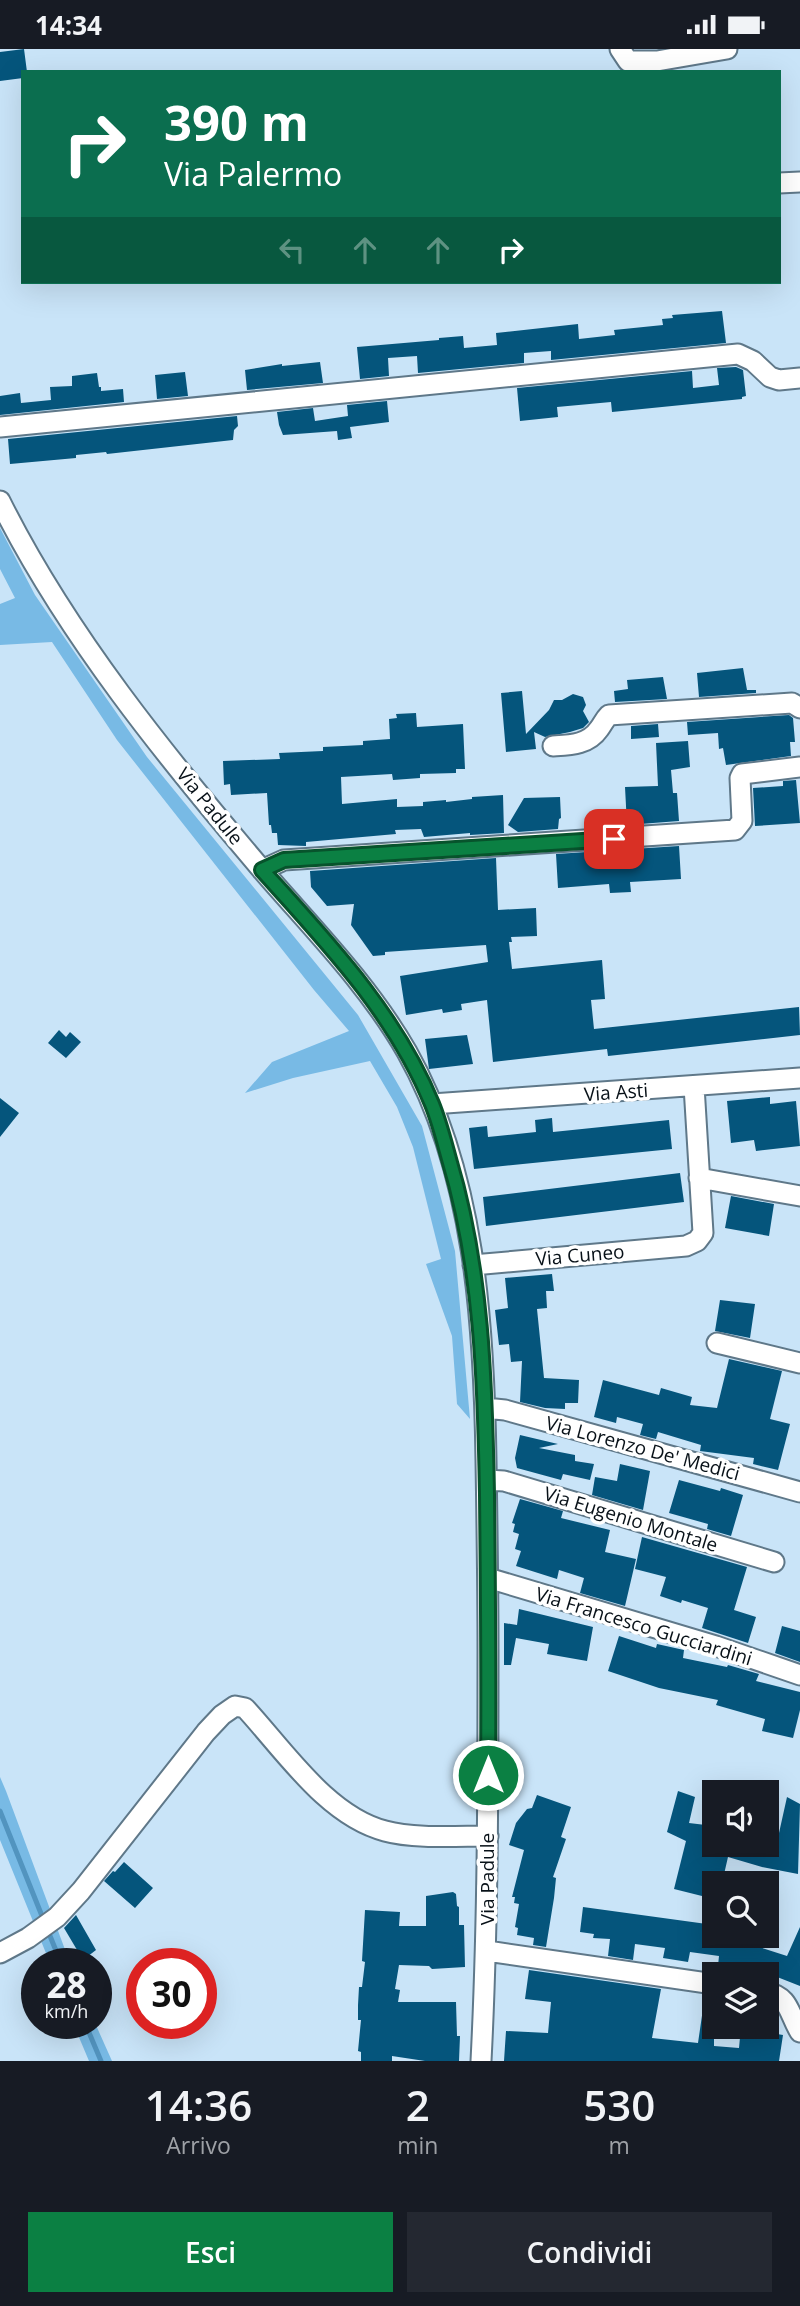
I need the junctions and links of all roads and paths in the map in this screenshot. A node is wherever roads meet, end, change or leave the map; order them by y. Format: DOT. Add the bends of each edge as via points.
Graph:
graph roads {
  1 [pos="727,49"];
  2 [pos="624,55"];
  3 [pos="800,182"];
  4 [pos="781,183"];
  5 [pos="800,378"];
  6 [pos="0,427"];
  7 [pos="0,501"];
  8 [pos="800,708"];
  9 [pos="553,746"];
  10 [pos="800,767"];
  11 [pos="262,870"];
  12 [pos="800,1078"];
  13 [pos="694,1087"];
  14 [pos="432,1104"];
  15 [pos="699,1178"];
  16 [pos="800,1196"];
  17 [pos="474,1265"];
  18 [pos="717,1343"];
  19 [pos="800,1363"];
  20 [pos="485,1408"];
  21 [pos="487,1480"];
  22 [pos="800,1492"];
  23 [pos="774,1562"];
  24 [pos="488,1578"];
  25 [pos="800,1675"];
  26 [pos="488,1836"];
  27 [pos="487,1951"];
  28 [pos="0,1954"];
  29 [pos="702,1982"];
  30 [pos="779,1997"];
  31 [pos="800,2032"];
  32 [pos="481,2061"];
  1 -- 2 [label="street" via="657,61"];
  3 -- 4 [label="street"];
  5 -- 6 [label="street" via="770,377 738,354"];
  7 -- 11 [label="street, Via Padule" via="59,603 148,733"];
  8 -- 9 [label="street" via="792,703 609,715 584,742"];
  10 -- 11 [label="street" via="742,774 742,821 735,830 284,860"];
  11 -- 14 [label="street, Via Padule" via="382,1014"];
  12 -- 13 [label="street, Via Asti"];
  13 -- 14 [label="street, Via Asti"];
  13 -- 15 [label="street"];
  14 -- 17 [label="street, Via Padule" via="460,1195"];
  15 -- 16 [label="street"];
  15 -- 17 [label="street, Via Cuneo" via="703,1233 686,1246"];
  17 -- 20 [label="street, Via Padule"];
  18 -- 19 [label="street"];
  20 -- 21 [label="street, Via Padule"];
  20 -- 22 [label="street, Via Lorenzo De' Medici"];
  21 -- 23 [label="street, Via Eugenio Montale" via="504,1481"];
  21 -- 24 [label="street, Via Padule"];
  24 -- 25 [label="street, Via Francesco Gucciardini"];
  24 -- 26 [label="street, Via Padule"];
  26 -- 27 [label="street, Via Padule"];
  26 -- 28 [label="street" via="386,1832 354,1819 296,1769 245,1708 236,1706 206,1732 81,1891 46,1925"];
  27 -- 29 [label="street"];
  27 -- 32 [label="street, Via Padule"];
  30 -- 31 [label="street" via="789,2006"];
}
